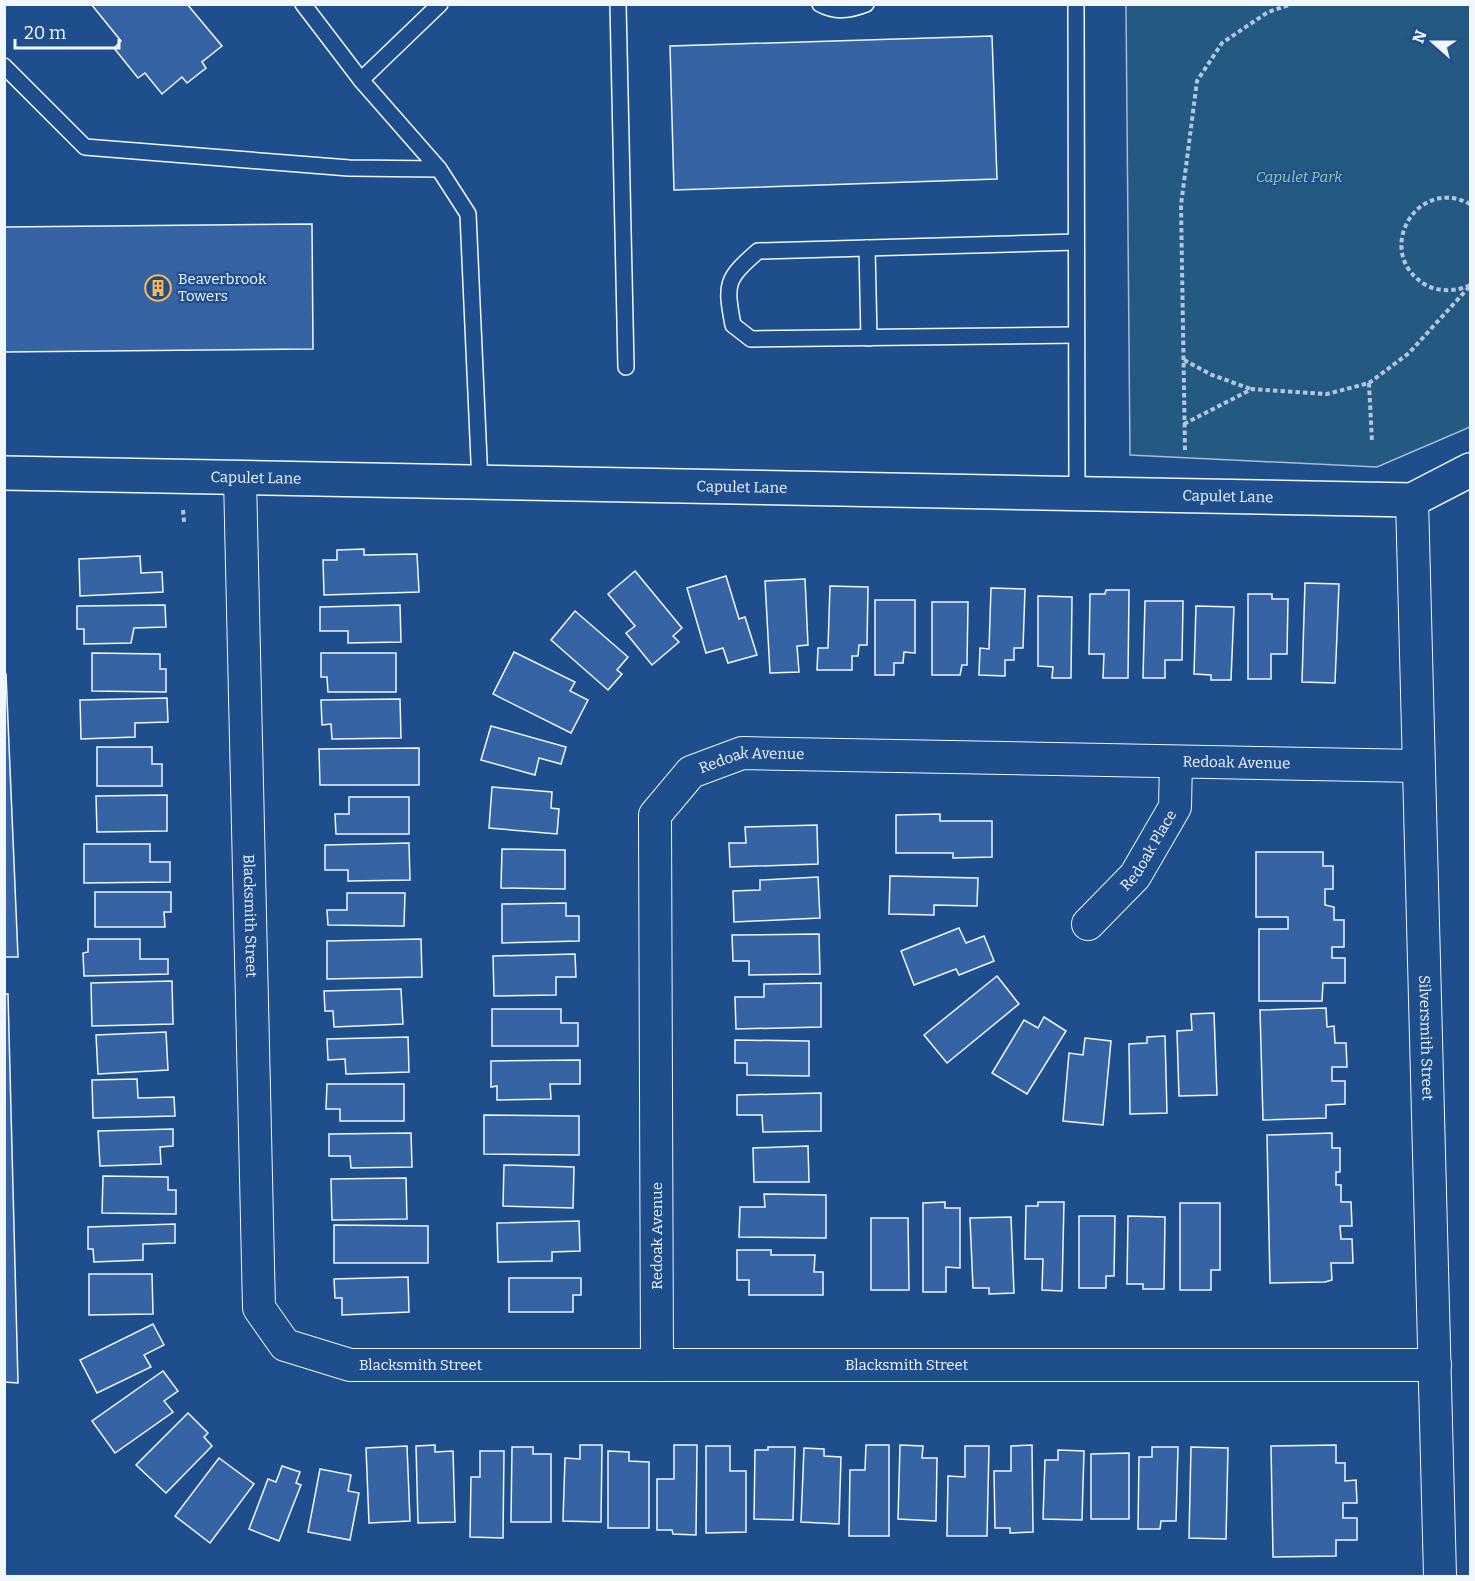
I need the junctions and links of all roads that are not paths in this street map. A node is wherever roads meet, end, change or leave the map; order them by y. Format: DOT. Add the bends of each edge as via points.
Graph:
graph roads {
  1 [pos="303,4"];
  2 [pos="440,4"];
  3 [pos="618,4"];
  4 [pos="820,4"];
  5 [pos="866,4"];
  6 [pos="1076,4"];
  7 [pos="4,66"];
  8 [pos="361,80"];
  9 [pos="439,169"];
  10 [pos="1076,242"];
  11 [pos="867,248"];
  12 [pos="1076,335"];
  13 [pos="868,338"];
  14 [pos="626,367"];
  15 [pos="1470,470"];
  16 [pos="4,473"];
  17 [pos="240,478"];
  18 [pos="480,483"];
  19 [pos="1077,494"];
  20 [pos="1412,500"];
  21 [pos="1176,762"];
  22 [pos="1419,766"];
  23 [pos="1088,924"];
  24 [pos="657,1365"];
  25 [pos="1435,1365"];
  26 [pos="1440,1576"];
  1 -- 8 [label="lane"];
  2 -- 8 [label="lane"];
  3 -- 14 [label="lane"];
  4 -- 5 [label="lane" via="848,11"];
  6 -- 10 [label="lane"];
  7 -- 9 [label="lane" via="85,147 349,168"];
  8 -- 9 [label="lane"];
  9 -- 18 [label="lane" via="468,214"];
  10 -- 11 [label="lane"];
  10 -- 12 [label="lane"];
  11 -- 13 [label="lane"];
  11 -- 13 [label="lane" via="758,251 736,271 727,293 733,325 751,339"];
  12 -- 13 [label="lane"];
  12 -- 19 [label="lane"];
  15 -- 20 [label="street, Capulet Lane"];
  16 -- 17 [label="street, Capulet Lane"];
  17 -- 18 [label="street, Capulet Lane"];
  17 -- 24 [label="street, Blacksmith Street" via="259,1308 285,1345 350,1365"];
  18 -- 19 [label="street, Capulet Lane"];
  19 -- 20 [label="street, Capulet Lane"];
  20 -- 22 [label="street, Silversmith Street"];
  21 -- 22 [label="street, Redoak Avenue"];
  21 -- 23 [label="street, Redoak Place" via="1174,807 1135,876"];
  21 -- 24 [label="street, Redoak Avenue" via="742,753 691,772 655,815"];
  22 -- 25 [label="street, Silversmith Street"];
  24 -- 25 [label="street, Blacksmith Street"];
  25 -- 26 [label="street, Silversmith Street"];
}
